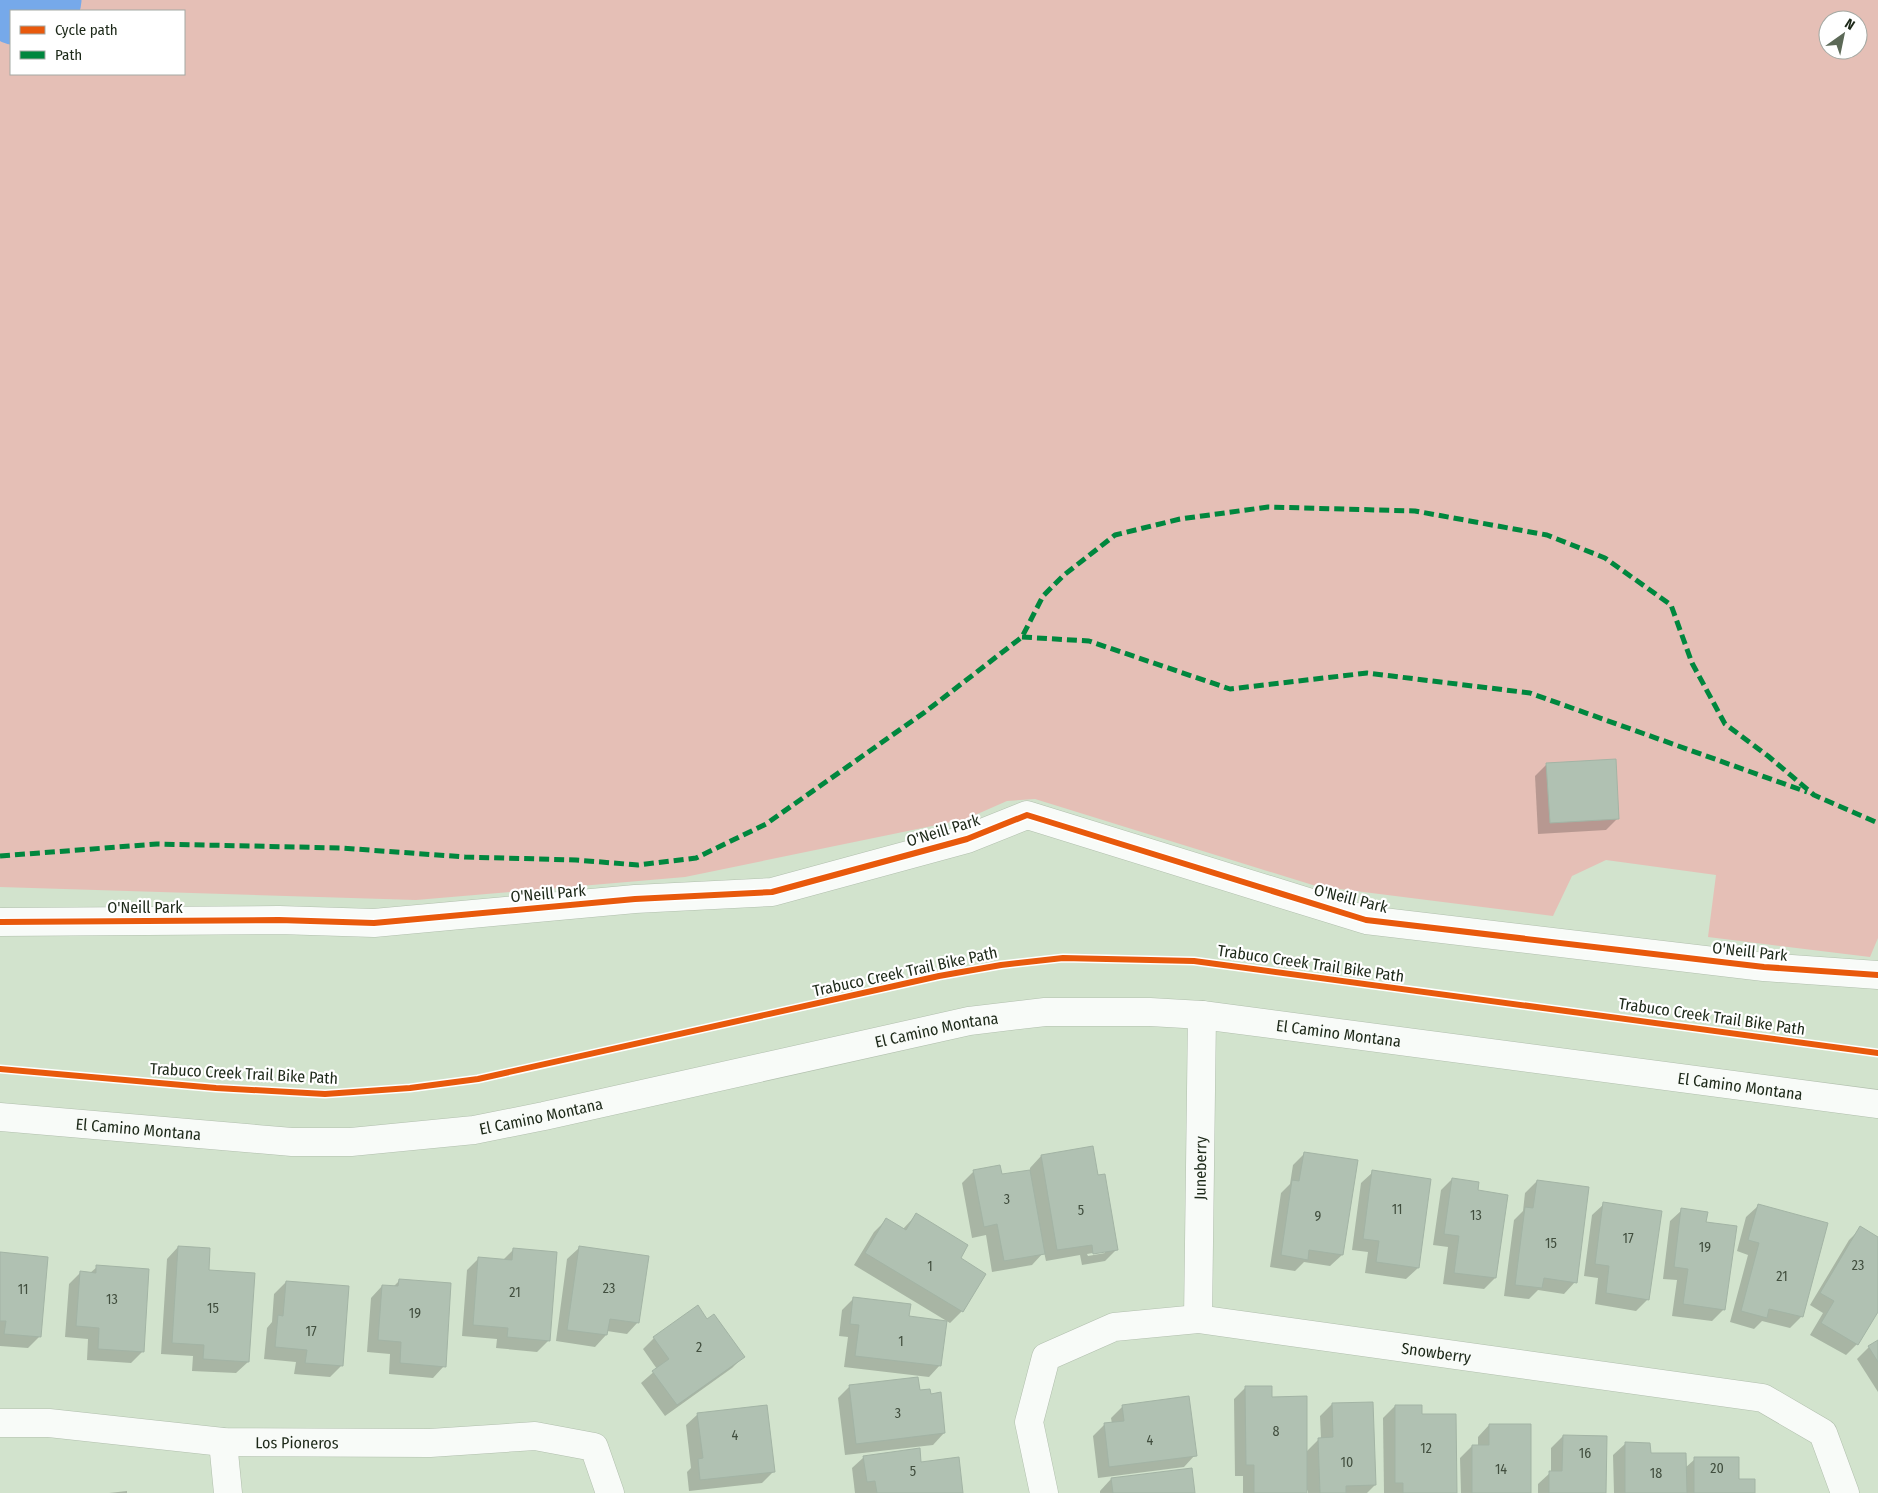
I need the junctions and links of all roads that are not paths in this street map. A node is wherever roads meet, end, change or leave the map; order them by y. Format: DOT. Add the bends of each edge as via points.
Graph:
graph roads {
  1 [pos="0,922"];
  2 [pos="1878,975"];
  3 [pos="1202,1015"];
  4 [pos="1878,1104"];
  5 [pos="0,1117"];
  6 [pos="1198,1319"];
  7 [pos="0,1423"];
  8 [pos="223,1442"];
  9 [pos="228,1493"];
  10 [pos="610,1493"];
  11 [pos="1044,1493"];
  12 [pos="1845,1493"];
  1 -- 2 [label="street, O'Neill Park" via="279,920 374,923 635,899 772,892 966,839 1027,815 1366,920 1764,967"];
  3 -- 4 [label="street, El Camino Montana"];
  3 -- 5 [label="street, El Camino Montana" via="1045,1012 968,1021 544,1116 474,1130 400,1138 292,1142"];
  3 -- 6 [label="street, Juneberry"];
  6 -- 11 [label="street, Snowberry" via="1114,1326 1046,1357 1029,1422"];
  6 -- 12 [label="street, Snowberry" via="1763,1398 1823,1434"];
  7 -- 8 [label="street, Los Pioneros" via="50,1423"];
  8 -- 9 [label="street"];
  8 -- 10 [label="street, Los Pioneros" via="430,1443 535,1436 594,1447"];
}
